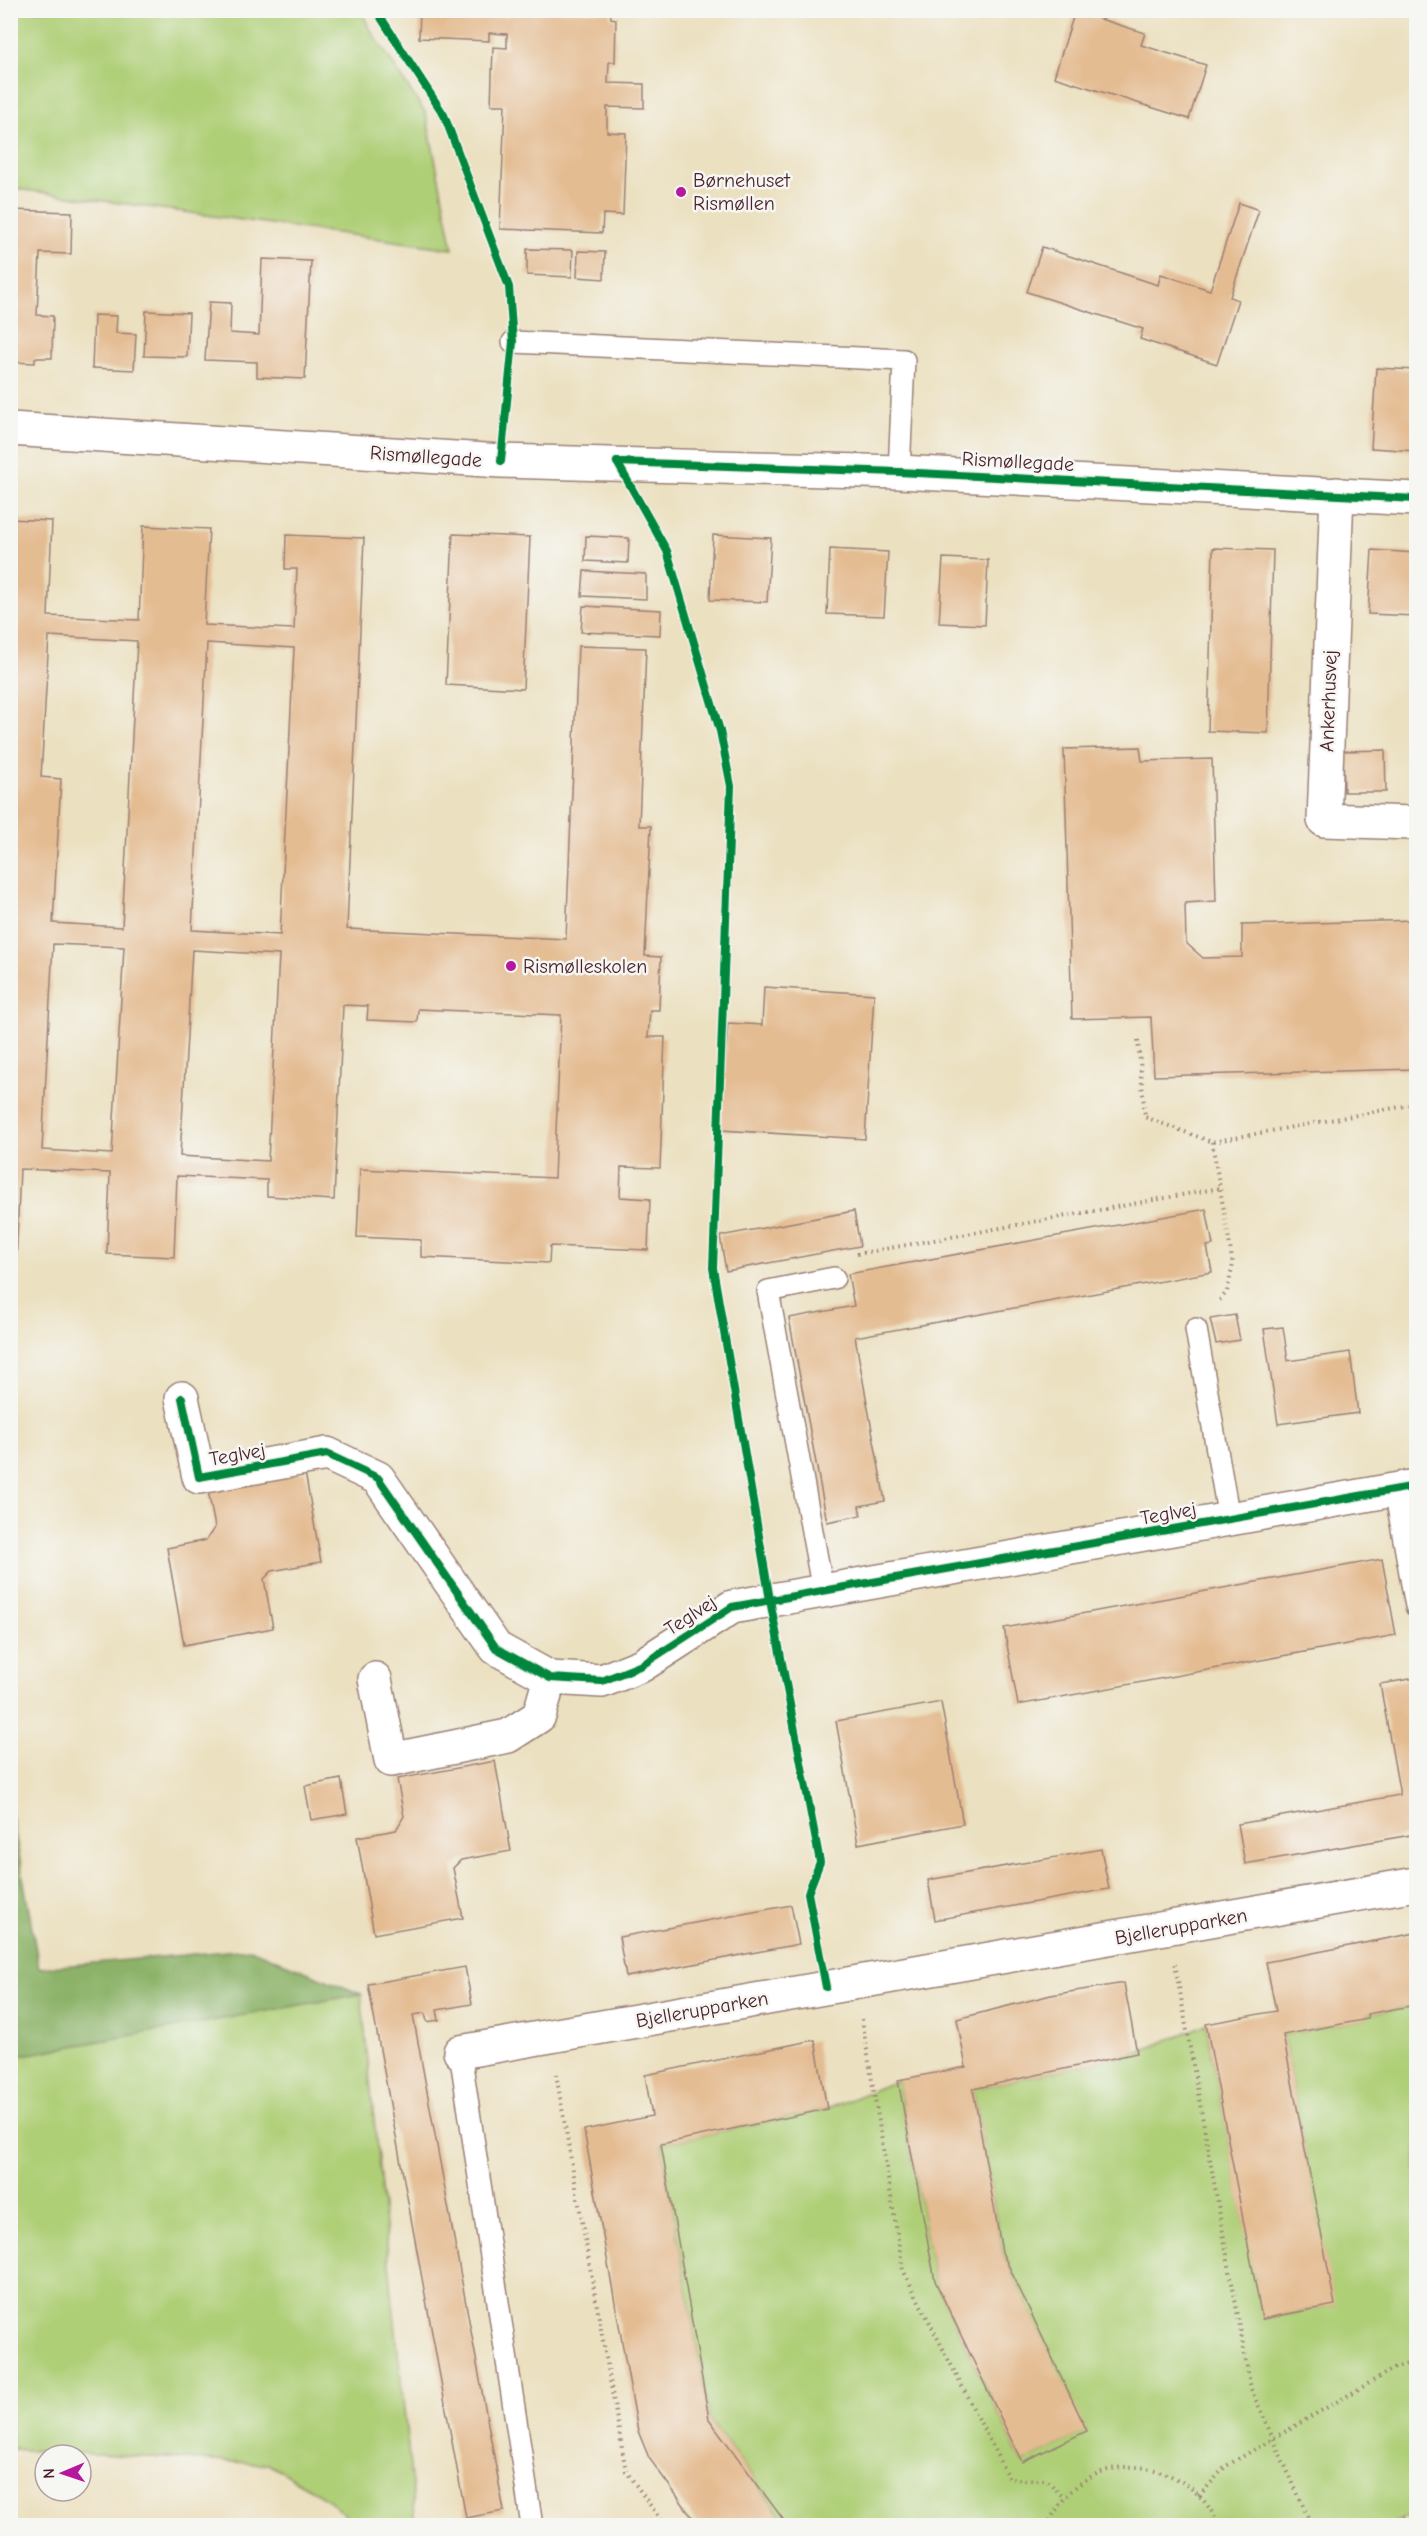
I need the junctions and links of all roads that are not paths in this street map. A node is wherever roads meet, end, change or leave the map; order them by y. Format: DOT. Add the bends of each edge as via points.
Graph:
graph roads {
  1 [pos="513,342"];
  2 [pos="10,429"];
  3 [pos="899,472"];
  4 [pos="1337,494"];
  5 [pos="1416,499"];
  6 [pos="1412,824"];
  7 [pos="834,1278"];
  8 [pos="1196,1329"];
  9 [pos="182,1398"];
  10 [pos="1406,1488"];
  11 [pos="1229,1519"];
  12 [pos="823,1591"];
  13 [pos="1416,1606"];
  14 [pos="550,1678"];
  15 [pos="375,1679"];
  16 [pos="1416,1884"];
  17 [pos="460,2052"];
  18 [pos="532,2526"];
  1 -- 3 [label="lane" via="904,360"];
  2 -- 3 [label="street, Rismøllegade" via="501,461"];
  3 -- 4 [label="street, Rismøllegade"];
  4 -- 5 [label="street, Rismøllegade"];
  4 -- 6 [label="street, Ankerhusvej" via="1324,820"];
  7 -- 12 [label="lane" via="768,1291"];
  8 -- 11 [label="lane"];
  9 -- 14 [label="street, Teglvej" via="199,1477 327,1454 378,1478 496,1648"];
  10 -- 11 [label="street, Teglvej"];
  10 -- 13 [label="lane"];
  11 -- 12 [label="street, Teglvej"];
  12 -- 14 [label="street, Teglvej" via="732,1606 642,1665 602,1681"];
  14 -- 15 [label="street" via="539,1716 508,1736 391,1760"];
  16 -- 17 [label="street, Bjellerupparken"];
  17 -- 18 [label="lane, Bjellerupparken"];
}
